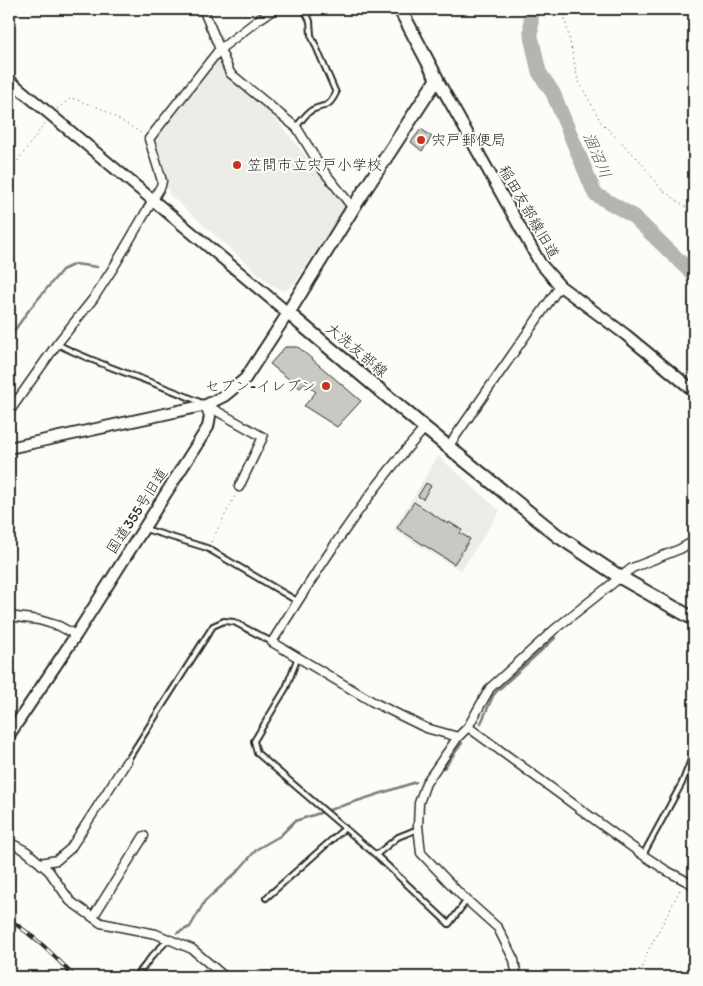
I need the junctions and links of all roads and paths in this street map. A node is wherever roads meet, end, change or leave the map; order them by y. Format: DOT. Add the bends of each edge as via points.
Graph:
graph roads {
  1 [pos="203,9"];
  2 [pos="275,9"];
  3 [pos="304,9"];
  4 [pos="400,9"];
  5 [pos="564,9"];
  6 [pos="219,50"];
  7 [pos="436,79"];
  8 [pos="9,80"];
  9 [pos="295,128"];
  10 [pos="152,200"];
  11 [pos="353,208"];
  12 [pos="694,214"];
  13 [pos="560,286"];
  14 [pos="288,313"];
  15 [pos="57,344"];
  16 [pos="694,391"];
  17 [pos="206,405"];
  18 [pos="9,412"];
  19 [pos="426,428"];
  20 [pos="448,447"];
  21 [pos="9,448"];
  22 [pos="239,487"];
  23 [pos="143,528"];
  24 [pos="694,540"];
  25 [pos="207,548"];
  26 [pos="620,577"];
  27 [pos="297,601"];
  28 [pos="9,616"];
  29 [pos="694,619"];
  30 [pos="76,635"];
  31 [pos="272,642"];
  32 [pos="298,657"];
  33 [pos="468,727"];
  34 [pos="9,735"];
  35 [pos="458,737"];
  36 [pos="694,752"];
  37 [pos="127,761"];
  38 [pos="345,828"];
  39 [pos="418,829"];
  40 [pos="144,836"];
  41 [pos="9,842"];
  42 [pos="376,855"];
  43 [pos="643,855"];
  44 [pos="40,863"];
  45 [pos="684,881"];
  46 [pos="694,885"];
  47 [pos="266,898"];
  48 [pos="467,900"];
  49 [pos="93,917"];
  50 [pos="170,939"];
  51 [pos="136,977"];
  52 [pos="225,977"];
  53 [pos="517,977"];
  54 [pos="640,977"];
  1 -- 6 [label="street"];
  2 -- 6 [label="street"];
  3 -- 9 [label="lane" via="310,21 311,35 336,93 325,107 310,111"];
  4 -- 7 [label="main road"];
  5 -- 12 [label="path" via="578,80 601,122 639,160 661,189"];
  6 -- 9 [label="street" via="230,73"];
  6 -- 10 [label="street" via="149,139 162,181"];
  7 -- 11 [label="main road"];
  7 -- 13 [label="street, 稲田友部線旧道" via="540,264"];
  8 -- 10 [label="street"];
  9 -- 11 [label="street"];
  10 -- 14 [label="street"];
  10 -- 15 [label="street" via="93,299"];
  11 -- 14 [label="main road"];
  13 -- 16 [label="street, 稲田友部線旧道"];
  13 -- 20 [label="street"];
  14 -- 17 [label="street" via="245,379"];
  14 -- 19 [label="main road, 大洗友部線"];
  15 -- 17 [label="lane"];
  15 -- 18 [label="street"];
  17 -- 21 [label="street"];
  17 -- 22 [label="street" via="263,437"];
  17 -- 23 [label="street, 国道355号旧道" via="210,416 208,427"];
  19 -- 20 [label="main road, 大洗友部線"];
  19 -- 27 [label="street" via="378,483"];
  20 -- 26 [label="main road, 大洗友部線" via="558,536"];
  22 -- 25 [label="path"];
  23 -- 25 [label="lane"];
  23 -- 30 [label="street, 国道355号旧道"];
  24 -- 26 [label="street" via="632,568"];
  25 -- 27 [label="lane"];
  26 -- 29 [label="main road, 大洗友部線"];
  26 -- 33 [label="street" via="532,648 490,688"];
  27 -- 31 [label="street"];
  28 -- 30 [label="street" via="39,620"];
  30 -- 34 [label="street, 国道355号旧道"];
  31 -- 32 [label="street"];
  31 -- 37 [label="lane" via="234,622 224,621 213,626"];
  32 -- 35 [label="street" via="373,702 426,728"];
  32 -- 38 [label="lane" via="286,688 254,741 256,752"];
  33 -- 35 [label="street"];
  33 -- 43 [label="street"];
  35 -- 39 [label="street" via="426,783 419,803"];
  36 -- 43 [label="lane" via="682,783"];
  37 -- 44 [label="street" via="70,849 57,860"];
  38 -- 42 [label="lane"];
  38 -- 47 [label="lane"];
  39 -- 42 [label="lane" via="398,837"];
  39 -- 48 [label="street" via="422,853"];
  40 -- 49 [label="street"];
  41 -- 44 [label="street"];
  42 -- 48 [label="lane" via="449,924"];
  43 -- 45 [label="street"];
  44 -- 49 [label="street" via="70,901"];
  45 -- 46 [label="street"];
  45 -- 54 [label="path" via="645,957"];
  48 -- 53 [label="street" via="498,928 514,960"];
  49 -- 50 [label="street" via="101,923"];
  50 -- 51 [label="lane"];
  50 -- 52 [label="street" via="192,949"];
}
